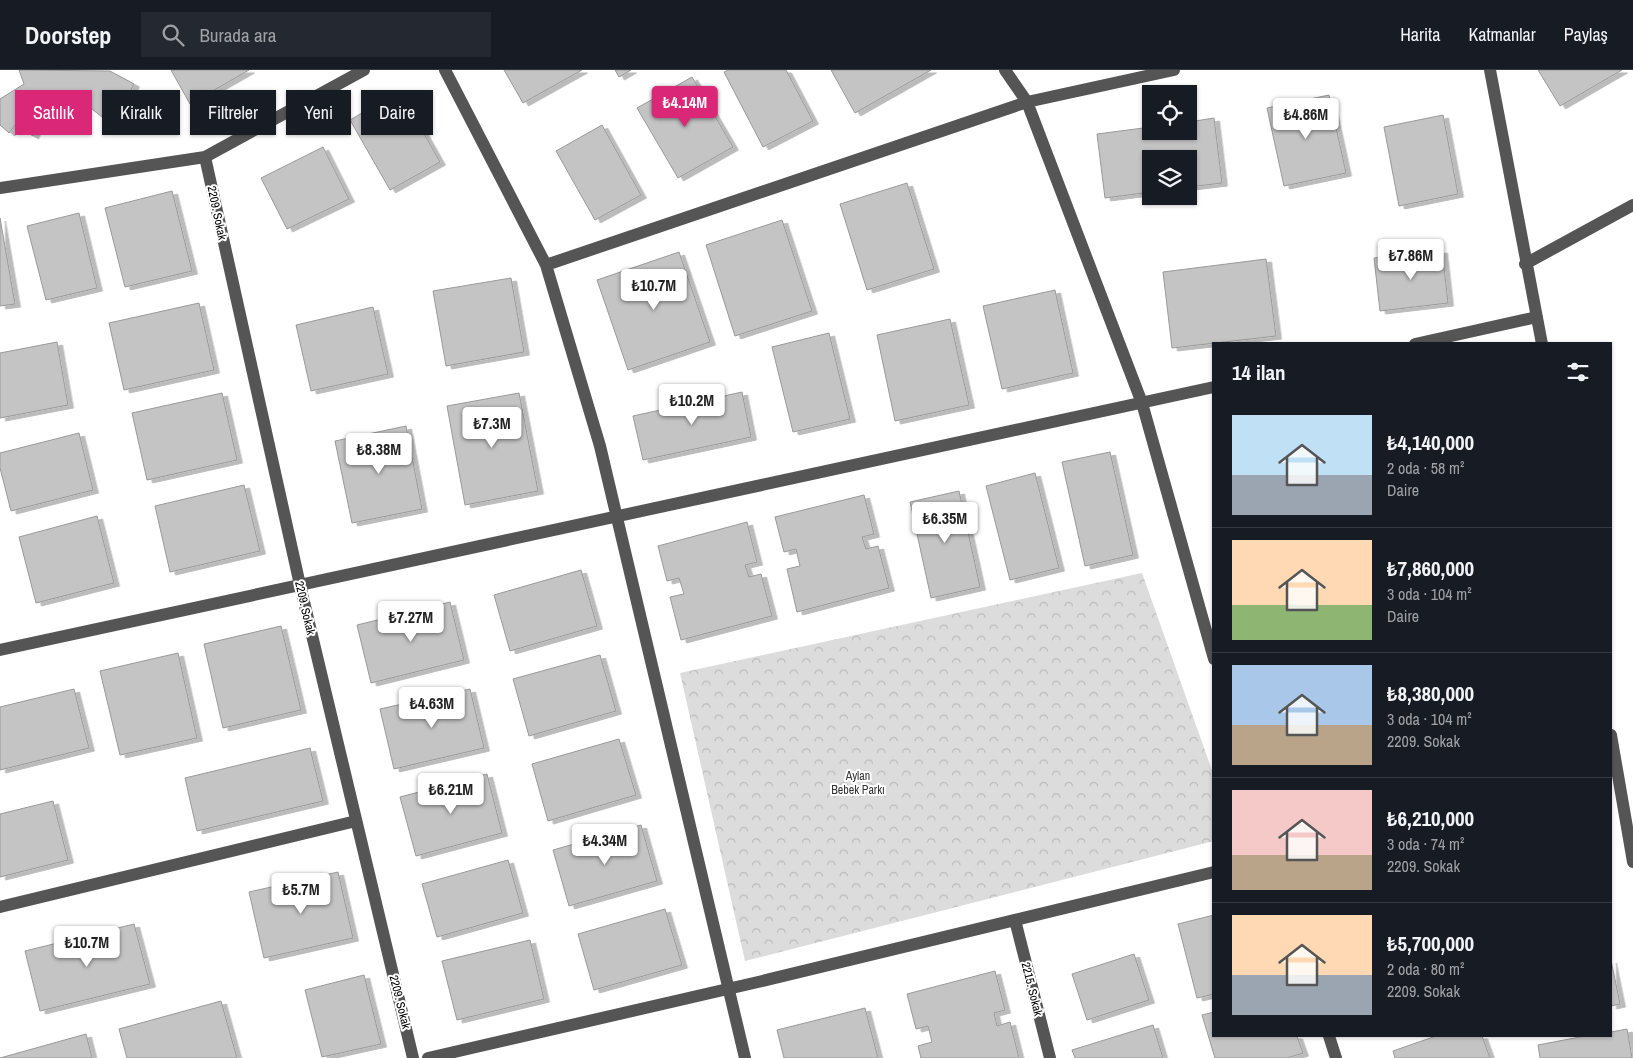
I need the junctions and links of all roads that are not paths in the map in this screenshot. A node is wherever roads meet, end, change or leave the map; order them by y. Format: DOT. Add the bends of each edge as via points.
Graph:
graph roads {
  1 [pos="364,70"];
  2 [pos="445,70"];
  3 [pos="1005,70"];
  4 [pos="1174,70"];
  5 [pos="1490,70"];
  6 [pos="1027,102"];
  7 [pos="205,157"];
  8 [pos="0,188"];
  9 [pos="1633,205"];
  10 [pos="1525,264"];
  11 [pos="546,265"];
  12 [pos="1537,317"];
  13 [pos="1424,342"];
  14 [pos="1542,342"];
  15 [pos="1212,388"];
  16 [pos="1142,403"];
  17 [pos="617,516"];
  18 [pos="300,585"];
  19 [pos="0,650"];
  20 [pos="1212,652"];
  21 [pos="1612,745"];
  22 [pos="1616,786"];
  23 [pos="356,821"];
  24 [pos="1633,862"];
  25 [pos="1212,872"];
  26 [pos="0,907"];
  27 [pos="1014,920"];
  28 [pos="729,989"];
  29 [pos="1329,1037"];
  30 [pos="413,1058"];
  31 [pos="428,1058"];
  32 [pos="745,1058"];
  33 [pos="1050,1058"];
  34 [pos="1336,1058"];
  1 -- 7 [label="street"];
  2 -- 11 [label="street"];
  3 -- 6 [label="street"];
  4 -- 6 [label="street"];
  5 -- 10 [label="street"];
  6 -- 11 [label="street"];
  6 -- 16 [label="street"];
  7 -- 8 [label="street"];
  7 -- 18 [label="street, 2209. Sokak"];
  9 -- 10 [label="street"];
  10 -- 12 [label="street"];
  11 -- 17 [label="street" via="600,446"];
  12 -- 13 [label="street"];
  12 -- 14 [label="street"];
  15 -- 16 [label="street"];
  16 -- 17 [label="street"];
  16 -- 20 [label="street"];
  17 -- 18 [label="street"];
  17 -- 28 [label="street"];
  18 -- 19 [label="street"];
  18 -- 23 [label="street, 2209. Sokak"];
  21 -- 22 [label="street"];
  22 -- 24 [label="street"];
  23 -- 26 [label="street"];
  23 -- 30 [label="street, 2209. Sokak"];
  25 -- 27 [label="street"];
  27 -- 28 [label="street"];
  27 -- 33 [label="street, 2215. Sokak"];
  28 -- 31 [label="street"];
  28 -- 32 [label="street"];
  29 -- 34 [label="street"];
}
